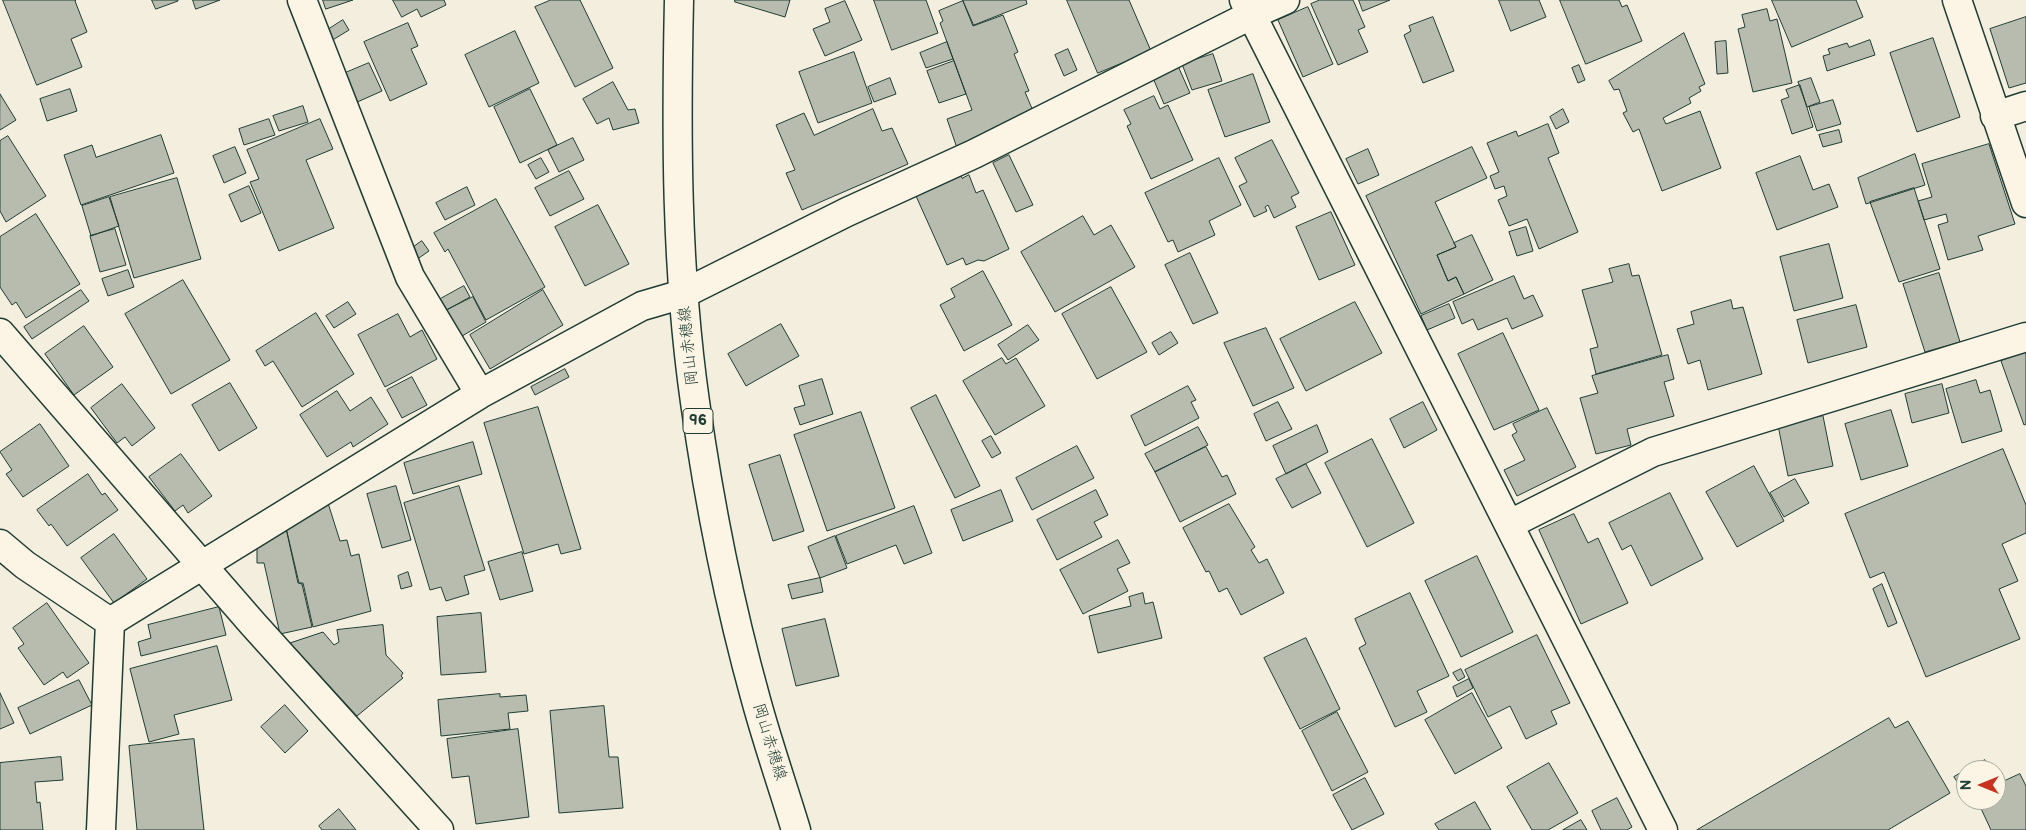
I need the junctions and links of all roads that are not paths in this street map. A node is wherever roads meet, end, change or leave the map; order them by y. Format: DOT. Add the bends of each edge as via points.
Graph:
graph roads {
  1 [pos="302,0"];
  2 [pos="679,0"];
  3 [pos="1286,0"];
  4 [pos="1956,0"];
  5 [pos="1247,7"];
  6 [pos="2026,106"];
  7 [pos="1996,116"];
  8 [pos="2026,203"];
  9 [pos="683,294"];
  10 [pos="0,333"];
  11 [pos="2026,337"];
  12 [pos="480,394"];
  13 [pos="1510,524"];
  14 [pos="0,544"];
  15 [pos="203,564"];
  16 [pos="110,622"];
  17 [pos="101,830"];
  18 [pos="439,830"];
  19 [pos="796,830"];
  20 [pos="1663,830"];
  1 -- 12 [label="street" via="410,277"];
  2 -- 9 [label="street, 岡山赤穂線 / 96" via="676,111"];
  3 -- 5 [label="street"];
  4 -- 7 [label="street"];
  5 -- 9 [label="street" via="974,154 847,212"];
  5 -- 13 [label="street"];
  6 -- 7 [label="street"];
  7 -- 8 [label="street"];
  9 -- 12 [label="street" via="642,306"];
  9 -- 19 [label="street, 岡山赤穂線 / 96" via="694,400 714,519 756,699"];
  10 -- 15 [label="street"];
  11 -- 13 [label="street" via="1652,452"];
  12 -- 15 [label="street"];
  13 -- 20 [label="street"];
  14 -- 16 [label="street" via="25,565"];
  15 -- 16 [label="street"];
  15 -- 18 [label="street"];
  16 -- 17 [label="street"];
}
